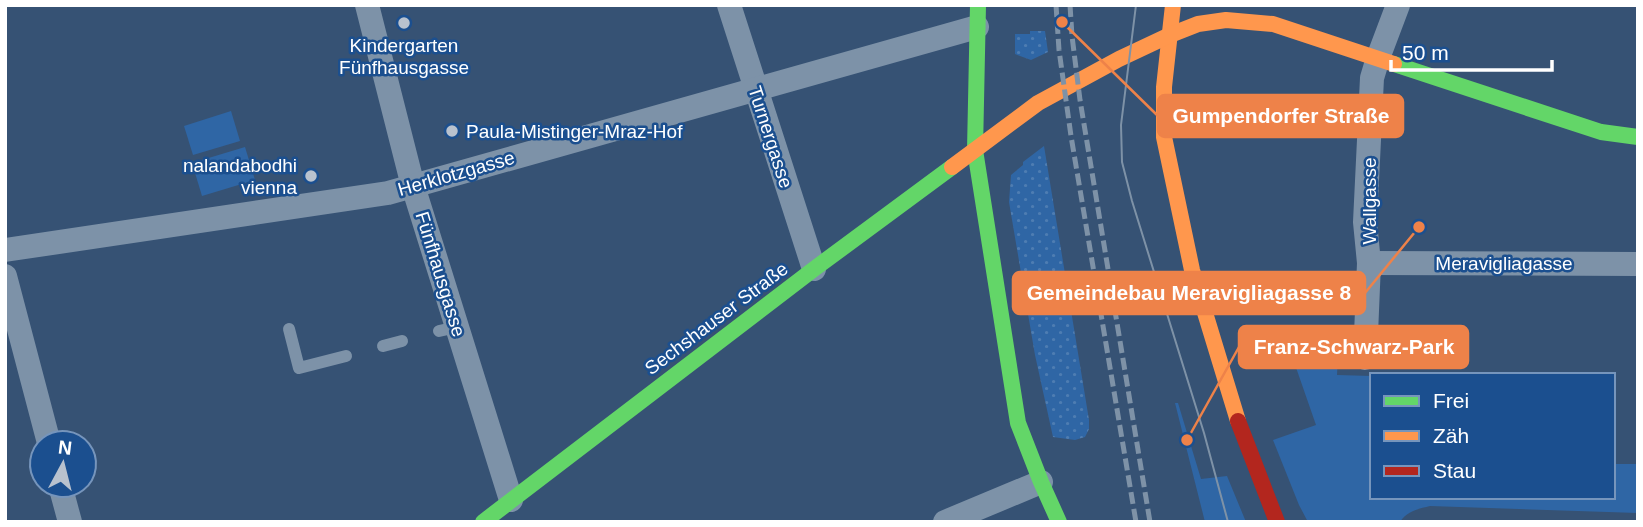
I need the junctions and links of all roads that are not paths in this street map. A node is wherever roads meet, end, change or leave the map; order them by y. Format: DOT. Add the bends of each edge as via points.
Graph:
graph roads {
  1 [pos="367,5"];
  2 [pos="729,5"];
  3 [pos="1173,5"];
  4 [pos="1398,5"];
  5 [pos="978,16"];
  6 [pos="1170,35"];
  7 [pos="1378,58"];
  8 [pos="755,89"];
  9 [pos="1638,137"];
  10 [pos="975,150"];
  11 [pos="413,186"];
  12 [pos="5,250"];
  13 [pos="1370,263"];
  14 [pos="1638,264"];
  15 [pos="814,269"];
  16 [pos="5,276"];
  17 [pos="289,329"];
  18 [pos="402,341"];
  19 [pos="383,346"];
  20 [pos="346,356"];
  21 [pos="1365,358"];
  22 [pos="45,429"];
  23 [pos="1041,482"];
  24 [pos="64,499"];
  25 [pos="511,500"];
  26 [pos="70,522"];
  27 [pos="483,522"];
  28 [pos="945,522"];
  29 [pos="1059,522"];
  30 [pos="1277,522"];
  1 -- 11 [label="street, Fünfhausgasse"];
  2 -- 8 [label="street, Turnergasse"];
  3 -- 6 [label="street"];
  4 -- 7 [label="street, Wallgasse"];
  5 -- 8 [label="street, Herklotzgasse"];
  5 -- 10 [label="street"];
  6 -- 7 [label="street, Sechshauser Straße" via="1226,20 1273,24"];
  6 -- 10 [label="street, Sechshauser Straße" via="1040,102"];
  6 -- 30 [label="street" via="1164,137 1192,270 1241,431"];
  7 -- 9 [label="street, Sechshauser Straße" via="1601,132"];
  7 -- 13 [label="street, Wallgasse" via="1372,78 1365,222"];
  8 -- 11 [label="street, Herklotzgasse"];
  8 -- 15 [label="street, Turnergasse"];
  10 -- 15 [label="street, Sechshauser Straße"];
  10 -- 23 [label="street" via="1018,423"];
  11 -- 12 [label="street, Herklotzgasse"];
  11 -- 25 [label="street, Fünfhausgasse" via="448,329"];
  13 -- 14 [label="street, Meravigliagasse"];
  13 -- 21 [label="street, Wallgasse"];
  15 -- 25 [label="street, Sechshauser Straße"];
  16 -- 22 [label="street"];
  17 -- 20 [label="lane" via="299,368"];
  18 -- 19 [label="lane"];
  23 -- 28 [label="street"];
  23 -- 29 [label="street"];
  24 -- 26 [label="street"];
  25 -- 27 [label="street, Sechshauser Straße"];
}
